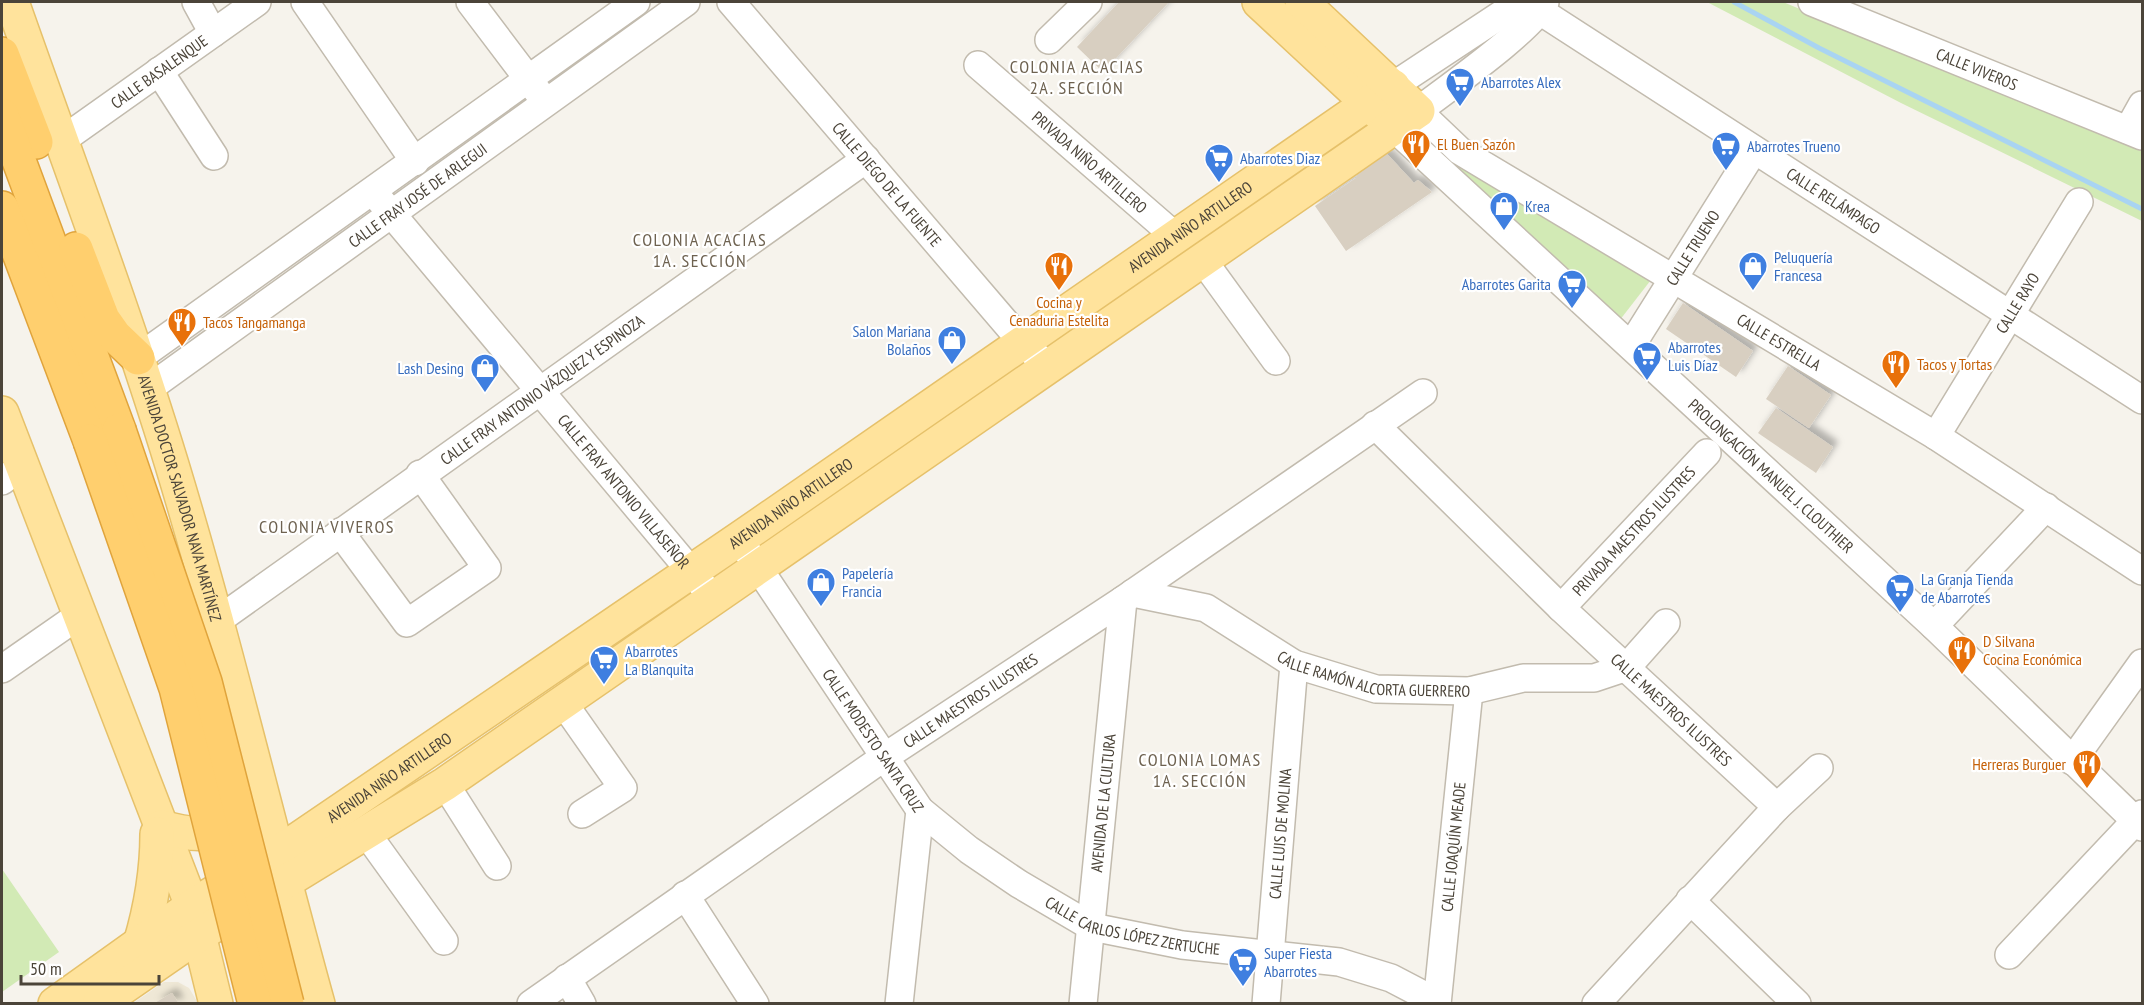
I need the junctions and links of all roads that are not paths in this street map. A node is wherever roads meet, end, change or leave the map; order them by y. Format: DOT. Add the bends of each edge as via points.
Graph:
graph roads {
  1 [pos="12,2"];
  2 [pos="196,2"];
  3 [pos="257,2"];
  4 [pos="304,2"];
  5 [pos="470,2"];
  6 [pos="636,2"];
  7 [pos="686,2"];
  8 [pos="731,2"];
  9 [pos="1088,2"];
  10 [pos="1259,2"];
  11 [pos="1302,2"];
  12 [pos="1812,2"];
  13 [pos="1534,4"];
  14 [pos="213,33"];
  15 [pos="1049,40"];
  16 [pos="2,54"];
  17 [pos="978,65"];
  18 [pos="159,71"];
  19 [pos="528,78"];
  20 [pos="1382,94"];
  21 [pos="545,103"];
  22 [pos="2142,105"];
  23 [pos="2,115"];
  24 [pos="1406,120"];
  25 [pos="2135,133"];
  26 [pos="61,141"];
  27 [pos="1754,150"];
  28 [pos="214,156"];
  29 [pos="866,159"];
  30 [pos="415,162"];
  31 [pos="373,191"];
  32 [pos="2079,202"];
  33 [pos="2,208"];
  34 [pos="391,213"];
  35 [pos="1174,236"];
  36 [pos="1202,259"];
  37 [pos="1674,279"];
  38 [pos="2011,313"];
  39 [pos="1023,343"];
  40 [pos="1631,346"];
  41 [pos="138,358"];
  42 [pos="1276,361"];
  43 [pos="1048,365"];
  44 [pos="148,389"];
  45 [pos="541,392"];
  46 [pos="1423,393"];
  47 [pos="2142,399"];
  48 [pos="2,413"];
  49 [pos="1375,425"];
  50 [pos="105,436"];
  51 [pos="1936,436"];
  52 [pos="1707,453"];
  53 [pos="9,460"];
  54 [pos="420,474"];
  55 [pos="2046,507"];
  56 [pos="340,532"];
  57 [pos="739,539"];
  58 [pos="757,567"];
  59 [pos="690,570"];
  60 [pos="2142,571"];
  61 [pos="712,597"];
  62 [pos="1128,597"];
  63 [pos="1561,608"];
  64 [pos="78,616"];
  65 [pos="217,621"];
  66 [pos="1666,623"];
  67 [pos="1934,626"];
  68 [pos="2142,663"];
  69 [pos="1294,664"];
  70 [pos="1626,667"];
  71 [pos="2,669"];
  72 [pos="1469,691"];
  73 [pos="562,701"];
  74 [pos="883,758"];
  75 [pos="2072,761"];
  76 [pos="1819,768"];
  77 [pos="445,784"];
  78 [pos="262,786"];
  79 [pos="1777,807"];
  80 [pos="920,810"];
  81 [pos="582,814"];
  82 [pos="2140,821"];
  83 [pos="159,822"];
  84 [pos="367,834"];
  85 [pos="497,866"];
  86 [pos="282,867"];
  87 [pos="685,895"];
  88 [pos="1690,900"];
  89 [pos="195,920"];
  90 [pos="1092,927"];
  91 [pos="444,940"];
  92 [pos="147,955"];
  93 [pos="2009,955"];
  94 [pos="1270,956"];
  95 [pos="309,970"];
  96 [pos="567,978"];
  97 [pos="220,999"];
  98 [pos="1437,1003"];
  99 [pos="55,1004"];
  100 [pos="99,1004"];
  101 [pos="255,1004"];
  102 [pos="287,1004"];
  103 [pos="318,1004"];
  104 [pos="531,1004"];
  105 [pos="582,1004"];
  106 [pos="755,1004"];
  107 [pos="899,1004"];
  108 [pos="1083,1004"];
  109 [pos="1266,1004"];
  110 [pos="1596,1004"];
  111 [pos="1797,1004"];
  1 -- 26 [label="main road, AVENIDA DOCTOR SALVADOR NAVA MARTÍNEZ"];
  2 -- 14 [label="street"];
  3 -- 14 [label="street, CALLE BASALENQUE"];
  4 -- 30 [label="street"];
  5 -- 19 [label="street"];
  6 -- 19 [label="street, CALLE FRAY JOSÉ DE ARLEGUI"];
  7 -- 21 [label="street, CALLE FRAY JOSÉ DE ARLEGUI"];
  8 -- 29 [label="street, CALLE DIEGO DE LA FUENTE"];
  9 -- 15 [label="street"];
  10 -- 20 [label="main road"];
  11 -- 20 [label="main road"];
  12 -- 25 [label="street, CALLE VIVEROS"];
  13 -- 20 [label="street, AVENIDA NIÑO ARTILLERO" via="1505,12"];
  13 -- 24 [label="street, AVENIDA NIÑO ARTILLERO"];
  13 -- 27 [label="street, CALLE RELÁMPAGO"];
  14 -- 18 [label="street, CALLE BASALENQUE"];
  16 -- 41 [label="highway" via="102,319"];
  17 -- 35 [label="street, PRIVADA NIÑO ARTILLERO"];
  18 -- 26 [label="street, CALLE BASALENQUE"];
  18 -- 28 [label="street"];
  19 -- 21 [label="street"];
  19 -- 30 [label="street, CALLE FRAY JOSÉ DE ARLEGUI"];
  20 -- 24 [label="main road"];
  20 -- 35 [label="main road, AVENIDA NIÑO ARTILLERO"];
  21 -- 34 [label="street, CALLE FRAY JOSÉ DE ARLEGUI"];
  22 -- 25 [label="street"];
  23 -- 50 [label="highway, AVENIDA DOCTOR SALVADOR NAVA MARTÍNEZ"];
  24 -- 36 [label="main road, AVENIDA NIÑO ARTILLERO"];
  24 -- 37 [label="street, CALLE ESTRELLA"];
  24 -- 40 [label="street, PROLONGACIÓN MANUEL J. CLOUTHIER"];
  26 -- 41 [label="main road, AVENIDA DOCTOR SALVADOR NAVA MARTÍNEZ"];
  27 -- 37 [label="street, CALLE TRUENO"];
  27 -- 38 [label="street, CALLE RELÁMPAGO"];
  29 -- 39 [label="street, CALLE DIEGO DE LA FUENTE"];
  29 -- 45 [label="street, CALLE FRAY ANTONIO VÁZQUEZ Y ESPINOZA"];
  30 -- 31 [label="street, CALLE FRAY JOSÉ DE ARLEGUI"];
  31 -- 34 [label="street, CALLE FRAY ANTONIO VILLASEÑOR"];
  31 -- 41 [label="street, CALLE FRAY JOSÉ DE ARLEGUI"];
  32 -- 38 [label="street, CALLE RAYO"];
  33 -- 50 [label="highway, AVENIDA DOCTOR SALVADOR NAVA MARTÍNEZ"];
  34 -- 44 [label="street, CALLE FRAY JOSÉ DE ARLEGUI"];
  34 -- 45 [label="street, CALLE FRAY ANTONIO VILLASEÑOR"];
  35 -- 39 [label="main road, AVENIDA NIÑO ARTILLERO"];
  36 -- 42 [label="street"];
  36 -- 43 [label="main road, AVENIDA NIÑO ARTILLERO"];
  37 -- 40 [label="street, CALLE TRUENO"];
  37 -- 51 [label="street, CALLE ESTRELLA"];
  38 -- 47 [label="street, CALLE RELÁMPAGO"];
  38 -- 51 [label="street, CALLE RAYO"];
  39 -- 43 [label="street, CALLE DIEGO DE LA FUENTE"];
  39 -- 57 [label="main road, AVENIDA NIÑO ARTILLERO"];
  40 -- 67 [label="street, PROLONGACIÓN MANUEL J. CLOUTHIER"];
  41 -- 44 [label="main road, AVENIDA DOCTOR SALVADOR NAVA MARTÍNEZ"];
  43 -- 58 [label="main road, AVENIDA NIÑO ARTILLERO"];
  44 -- 65 [label="main road, AVENIDA DOCTOR SALVADOR NAVA MARTÍNEZ"];
  45 -- 54 [label="street, CALLE FRAY ANTONIO VÁZQUEZ Y ESPINOZA"];
  45 -- 59 [label="street, CALLE FRAY ANTONIO VILLASEÑOR"];
  46 -- 49 [label="street, CALLE MAESTROS ILUSTRES"];
  48 -- 53 [label="main road"];
  49 -- 62 [label="street, CALLE MAESTROS ILUSTRES"];
  49 -- 63 [label="street, CALLE MAESTROS ILUSTRES"];
  50 -- 101 [label="highway, AVENIDA DOCTOR SALVADOR NAVA MARTÍNEZ, bridge" via="176,688"];
  50 -- 102 [label="highway, AVENIDA DOCTOR SALVADOR NAVA MARTÍNEZ, bridge" via="205,682"];
  51 -- 55 [label="street, CALLE ESTRELLA"];
  52 -- 63 [label="street, PRIVADA MAESTROS ILUSTRES"];
  53 -- 64 [label="main road"];
  54 -- 56 [label="street, CALLE FRAY ANTONIO VÁZQUEZ Y ESPINOZA"];
  54 -- 56 [label="street" via="487,568 407,623"];
  55 -- 60 [label="street, CALLE ESTRELLA"];
  55 -- 67 [label="street"];
  56 -- 65 [label="street, CALLE FRAY ANTONIO VÁZQUEZ Y ESPINOZA"];
  57 -- 58 [label="street, CALLE MODESTO SANTA CRUZ"];
  57 -- 59 [label="main road, AVENIDA NIÑO ARTILLERO"];
  58 -- 61 [label="main road, AVENIDA NIÑO ARTILLERO"];
  58 -- 74 [label="street, CALLE MODESTO SANTA CRUZ"];
  59 -- 61 [label="street, CALLE FRAY ANTONIO VILLASEÑOR"];
  59 -- 86 [label="main road, AVENIDA NIÑO ARTILLERO"];
  61 -- 73 [label="main road, AVENIDA NIÑO ARTILLERO"];
  62 -- 69 [label="street, CALLE RAMÓN ALCORTA GUERRERO" via="1206,608"];
  62 -- 74 [label="street, CALLE MAESTROS ILUSTRES"];
  62 -- 90 [label="street, AVENIDA DE LA CULTURA"];
  63 -- 70 [label="street, CALLE MAESTROS ILUSTRES"];
  64 -- 71 [label="street"];
  64 -- 83 [label="main road"];
  65 -- 78 [label="main road, AVENIDA DOCTOR SALVADOR NAVA MARTÍNEZ"];
  66 -- 70 [label="street"];
  67 -- 75 [label="street, PROLONGACIÓN MANUEL J. CLOUTHIER"];
  68 -- 75 [label="street"];
  69 -- 72 [label="street, CALLE RAMÓN ALCORTA GUERRERO" via="1376,688"];
  69 -- 94 [label="street, CALLE LUIS DE MOLINA"];
  70 -- 72 [label="street, CALLE RAMÓN ALCORTA GUERRERO" via="1594,678 1523,678"];
  70 -- 79 [label="street, CALLE MAESTROS ILUSTRES"];
  72 -- 98 [label="street, CALLE JOAQUÍN MEADE"];
  73 -- 77 [label="main road, AVENIDA NIÑO ARTILLERO"];
  73 -- 81 [label="street" via="623,788"];
  74 -- 80 [label="street, CALLE MODESTO SANTA CRUZ"];
  74 -- 87 [label="street, CALLE MAESTROS ILUSTRES"];
  75 -- 82 [label="street, PROLONGACIÓN MANUEL J. CLOUTHIER"];
  76 -- 79 [label="street"];
  77 -- 84 [label="main road, AVENIDA NIÑO ARTILLERO"];
  77 -- 85 [label="street"];
  78 -- 83 [label="main road" via="253,808 227,828 192,836"];
  78 -- 86 [label="main road, AVENIDA DOCTOR SALVADOR NAVA MARTÍNEZ"];
  79 -- 88 [label="street"];
  80 -- 90 [label="street, CALLE CARLOS LÓPEZ ZERTUCHE" via="1010,879"];
  80 -- 107 [label="street, CALLE MODESTO SANTA CRUZ"];
  82 -- 93 [label="street"];
  83 -- 89 [label="main road"];
  83 -- 92 [label="main road"];
  84 -- 86 [label="main road, AVENIDA NIÑO ARTILLERO"];
  84 -- 91 [label="street"];
  86 -- 89 [label="main road, AVENIDA NIÑO ARTILLERO"];
  86 -- 95 [label="main road, AVENIDA DOCTOR SALVADOR NAVA MARTÍNEZ"];
  87 -- 96 [label="street, CALLE MAESTROS ILUSTRES"];
  87 -- 106 [label="street"];
  88 -- 110 [label="street"];
  88 -- 111 [label="street"];
  89 -- 92 [label="main road, AVENIDA NIÑO ARTILLERO"];
  89 -- 97 [label="main road"];
  90 -- 94 [label="street, CALLE CARLOS LÓPEZ ZERTUCHE" via="1182,945"];
  90 -- 108 [label="street, AVENIDA DE LA CULTURA"];
  92 -- 97 [label="main road" via="184,971"];
  92 -- 99 [label="main road, AVENIDA NIÑO ARTILLERO"];
  92 -- 100 [label="main road, AVENIDA NIÑO ARTILLERO"];
  94 -- 98 [label="street, CALLE CARLOS LÓPEZ ZERTUCHE" via="1339,962 1391,978"];
  94 -- 109 [label="street, CALLE LUIS DE MOLINA"];
  95 -- 97 [label="main road" via="286,969 257,975 236,995"];
  95 -- 103 [label="main road, AVENIDA DOCTOR SALVADOR NAVA MARTÍNEZ"];
  96 -- 104 [label="street, CALLE MAESTROS ILUSTRES"];
  96 -- 105 [label="street"];
}
